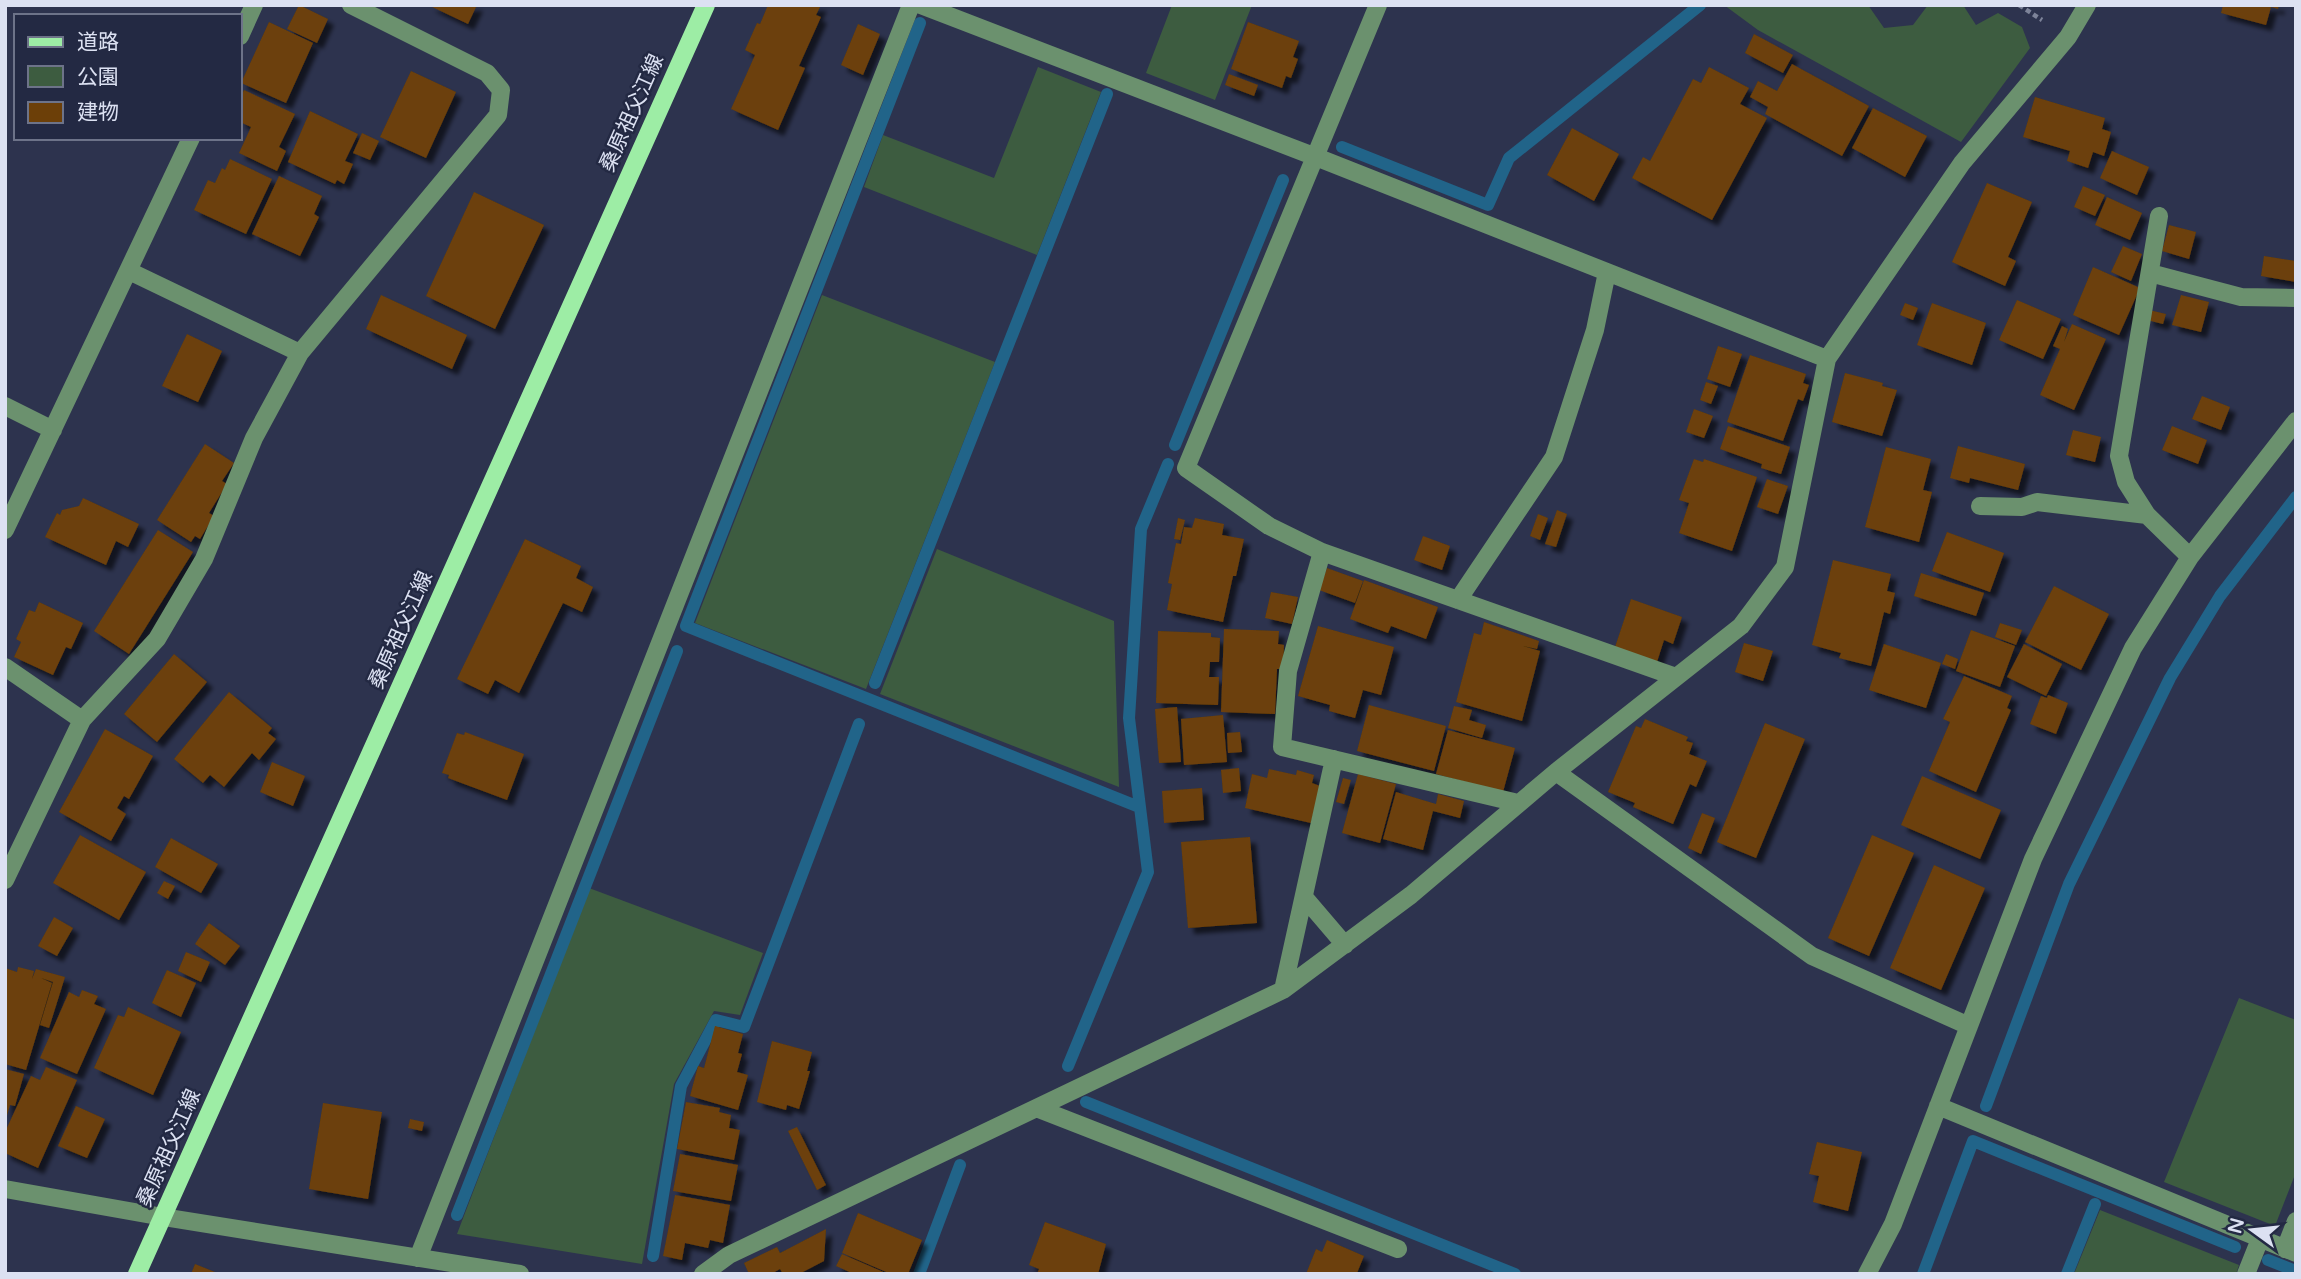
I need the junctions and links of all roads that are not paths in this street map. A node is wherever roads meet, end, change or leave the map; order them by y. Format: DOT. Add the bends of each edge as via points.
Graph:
graph roads {
  1 [pos="254,5"];
  2 [pos="351,5"];
  3 [pos="706,5"];
  4 [pos="911,5"];
  5 [pos="921,5"];
  6 [pos="1378,5"];
  7 [pos="2087,5"];
  8 [pos="242,32"];
  9 [pos="190,140"];
  10 [pos="1316,157"];
  11 [pos="2159,216"];
  12 [pos="129,271"];
  13 [pos="1607,272"];
  14 [pos="2150,273"];
  15 [pos="2296,298"];
  16 [pos="300,353"];
  17 [pos="1827,359"];
  18 [pos="5,406"];
  19 [pos="2296,421"];
  20 [pos="53,430"];
  21 [pos="1980,506"];
  22 [pos="2147,515"];
  23 [pos="5,530"];
  24 [pos="1322,552"];
  25 [pos="2190,557"];
  26 [pos="1458,600"];
  27 [pos="5,667"];
  28 [pos="1676,677"];
  29 [pos="82,720"];
  30 [pos="1334,759"];
  31 [pos="1556,772"];
  32 [pos="1518,803"];
  33 [pos="5,880"];
  34 [pos="1304,897"];
  35 [pos="1345,945"];
  36 [pos="1283,990"];
  37 [pos="1969,1026"];
  38 [pos="1938,1106"];
  39 [pos="1039,1109"];
  40 [pos="5,1189"];
  41 [pos="163,1217"];
  42 [pos="2296,1221"];
  43 [pos="2260,1239"];
  44 [pos="1398,1249"];
  45 [pos="2290,1251"];
  46 [pos="418,1258"];
  47 [pos="137,1274"];
  48 [pos="520,1274"];
  49 [pos="703,1274"];
  50 [pos="1867,1274"];
  51 [pos="2246,1274"];
  1 -- 8 [label="street"];
  2 -- 16 [label="street" via="487,73 501,90 498,115"];
  3 -- 41 [label="main road, 桑原祖父江線"];
  4 -- 46 [label="street"];
  5 -- 10 [label="street"];
  6 -- 10 [label="street"];
  7 -- 17 [label="street" via="2068,37 1962,163"];
  9 -- 12 [label="street"];
  10 -- 13 [label="street"];
  10 -- 24 [label="street" via="1186,468 1269,526"];
  11 -- 14 [label="street"];
  12 -- 16 [label="street"];
  12 -- 20 [label="street"];
  13 -- 17 [label="street"];
  13 -- 26 [label="street" via="1595,330 1555,457"];
  14 -- 15 [label="street" via="2241,297"];
  14 -- 22 [label="street" via="2119,456 2126,482"];
  16 -- 29 [label="street" via="254,438 204,559 157,639"];
  17 -- 28 [label="street" via="1784,568 1741,626"];
  18 -- 20 [label="street"];
  19 -- 25 [label="street"];
  20 -- 23 [label="street"];
  21 -- 22 [label="street" via="2022,507 2037,502"];
  22 -- 25 [label="street"];
  24 -- 26 [label="street"];
  24 -- 30 [label="street" via="1289,671 1282,747"];
  25 -- 37 [label="street" via="2133,648 2039,846"];
  26 -- 28 [label="street"];
  27 -- 29 [label="street"];
  28 -- 31 [label="street"];
  29 -- 33 [label="street"];
  30 -- 32 [label="street"];
  30 -- 34 [label="street"];
  31 -- 32 [label="street"];
  31 -- 37 [label="street" via="1812,956"];
  32 -- 35 [label="street"];
  34 -- 35 [label="street"];
  34 -- 36 [label="street"];
  35 -- 36 [label="street"];
  36 -- 39 [label="street"];
  37 -- 38 [label="street"];
  38 -- 43 [label="street"];
  38 -- 50 [label="street" via="1894,1224"];
  39 -- 44 [label="street"];
  39 -- 49 [label="street" via="729,1255"];
  40 -- 41 [label="street"];
  41 -- 46 [label="street"];
  41 -- 47 [label="main road, 桑原祖父江線"];
  42 -- 45 [label="street"];
  43 -- 45 [label="street"];
  43 -- 51 [label="street"];
  46 -- 48 [label="street"];
}
